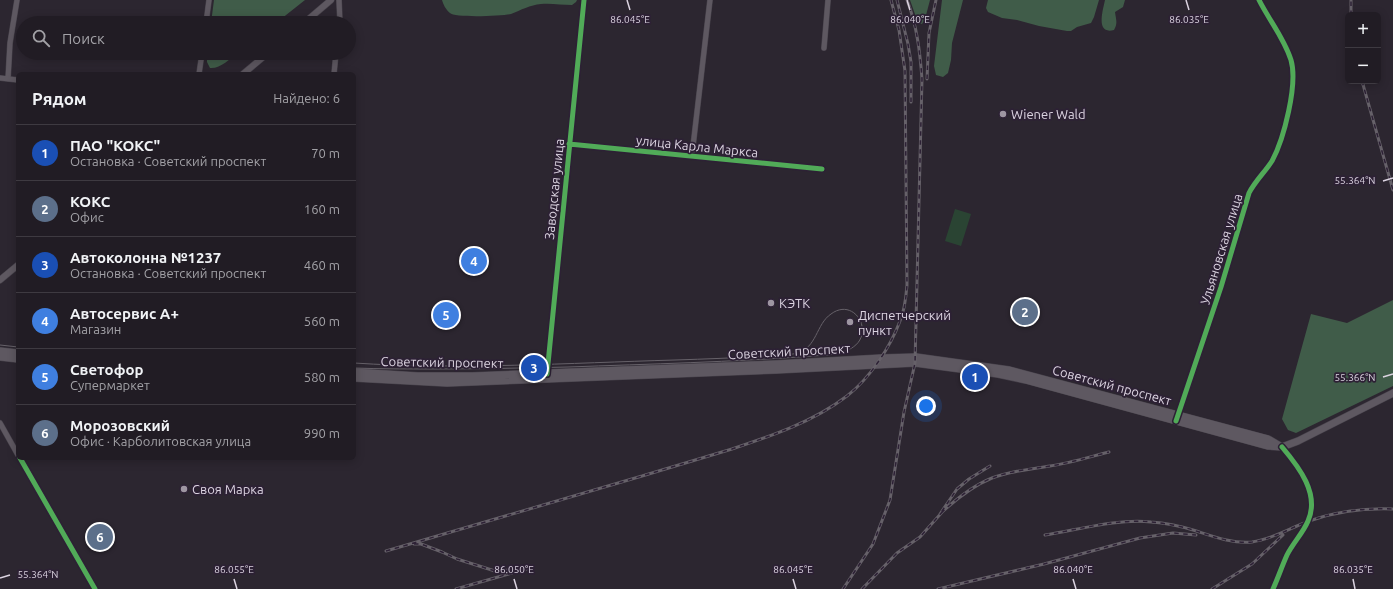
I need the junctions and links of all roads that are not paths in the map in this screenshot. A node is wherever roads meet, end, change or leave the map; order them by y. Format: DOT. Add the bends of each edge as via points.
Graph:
graph roads {
  1 [pos="17,0"];
  2 [pos="209,0"];
  3 [pos="331,0"];
  4 [pos="340,0"];
  5 [pos="584,0"];
  6 [pos="710,0"];
  7 [pos="828,0"];
  8 [pos="1259,0"];
  9 [pos="207,16"];
  10 [pos="312,16"];
  11 [pos="340,16"];
  12 [pos="824,48"];
  13 [pos="201,60"];
  14 [pos="260,60"];
  15 [pos="335,60"];
  16 [pos="199,72"];
  17 [pos="245,72"];
  18 [pos="334,72"];
  19 [pos="0,78"];
  20 [pos="8,78"];
  21 [pos="16,80"];
  22 [pos="569,144"];
  23 [pos="692,156"];
  24 [pos="822,170"];
  25 [pos="16,267"];
  26 [pos="0,280"];
  27 [pos="0,350"];
  28 [pos="16,353"];
  29 [pos="0,357"];
  30 [pos="16,359"];
  31 [pos="356,372"];
  32 [pos="547,376"];
  33 [pos="356,378"];
  34 [pos="1393,393"];
  35 [pos="1177,418"];
  36 [pos="0,423"];
  37 [pos="1282,447"];
  38 [pos="16,451"];
  39 [pos="21,460"];
  40 [pos="94,589"];
  41 [pos="1273,589"];
  1 -- 20 [label="street" via="10,43"];
  2 -- 9 [label="street"];
  3 -- 10 [label="street"];
  4 -- 11 [label="street"];
  5 -- 22 [label="street, Заводская улица"];
  6 -- 23 [label="street"];
  7 -- 12 [label="street"];
  8 -- 35 [label="street, Ульяновская улица" via="1291,60 1293,70 1290,104 1279,146 1272,161 1249,193"];
  13 -- 16 [label="street"];
  14 -- 17 [label="street"];
  15 -- 18 [label="street"];
  19 -- 20 [label="street"];
  20 -- 21 [label="street"];
  22 -- 23 [label="street, улица Карла Маркса"];
  22 -- 32 [label="street, Заводская улица"];
  23 -- 24 [label="street, улица Карла Маркса"];
  25 -- 26 [label="street"];
  27 -- 28 [label="main road"];
  29 -- 30 [label="main road"];
  31 -- 32 [label="main road, Советский проспект" via="448,376"];
  32 -- 33 [label="main road, Советский проспект" via="447,383"];
  32 -- 35 [label="main road, Советский проспект" via="776,370 915,363 998,374"];
  34 -- 37 [label="main road"];
  35 -- 37 [label="main road, Советский проспект" via="1268,439"];
  36 -- 38 [label="street"];
  37 -- 41 [label="street" via="1302,474 1312,504 1308,522 1287,554"];
  39 -- 40 [label="street"];
}
